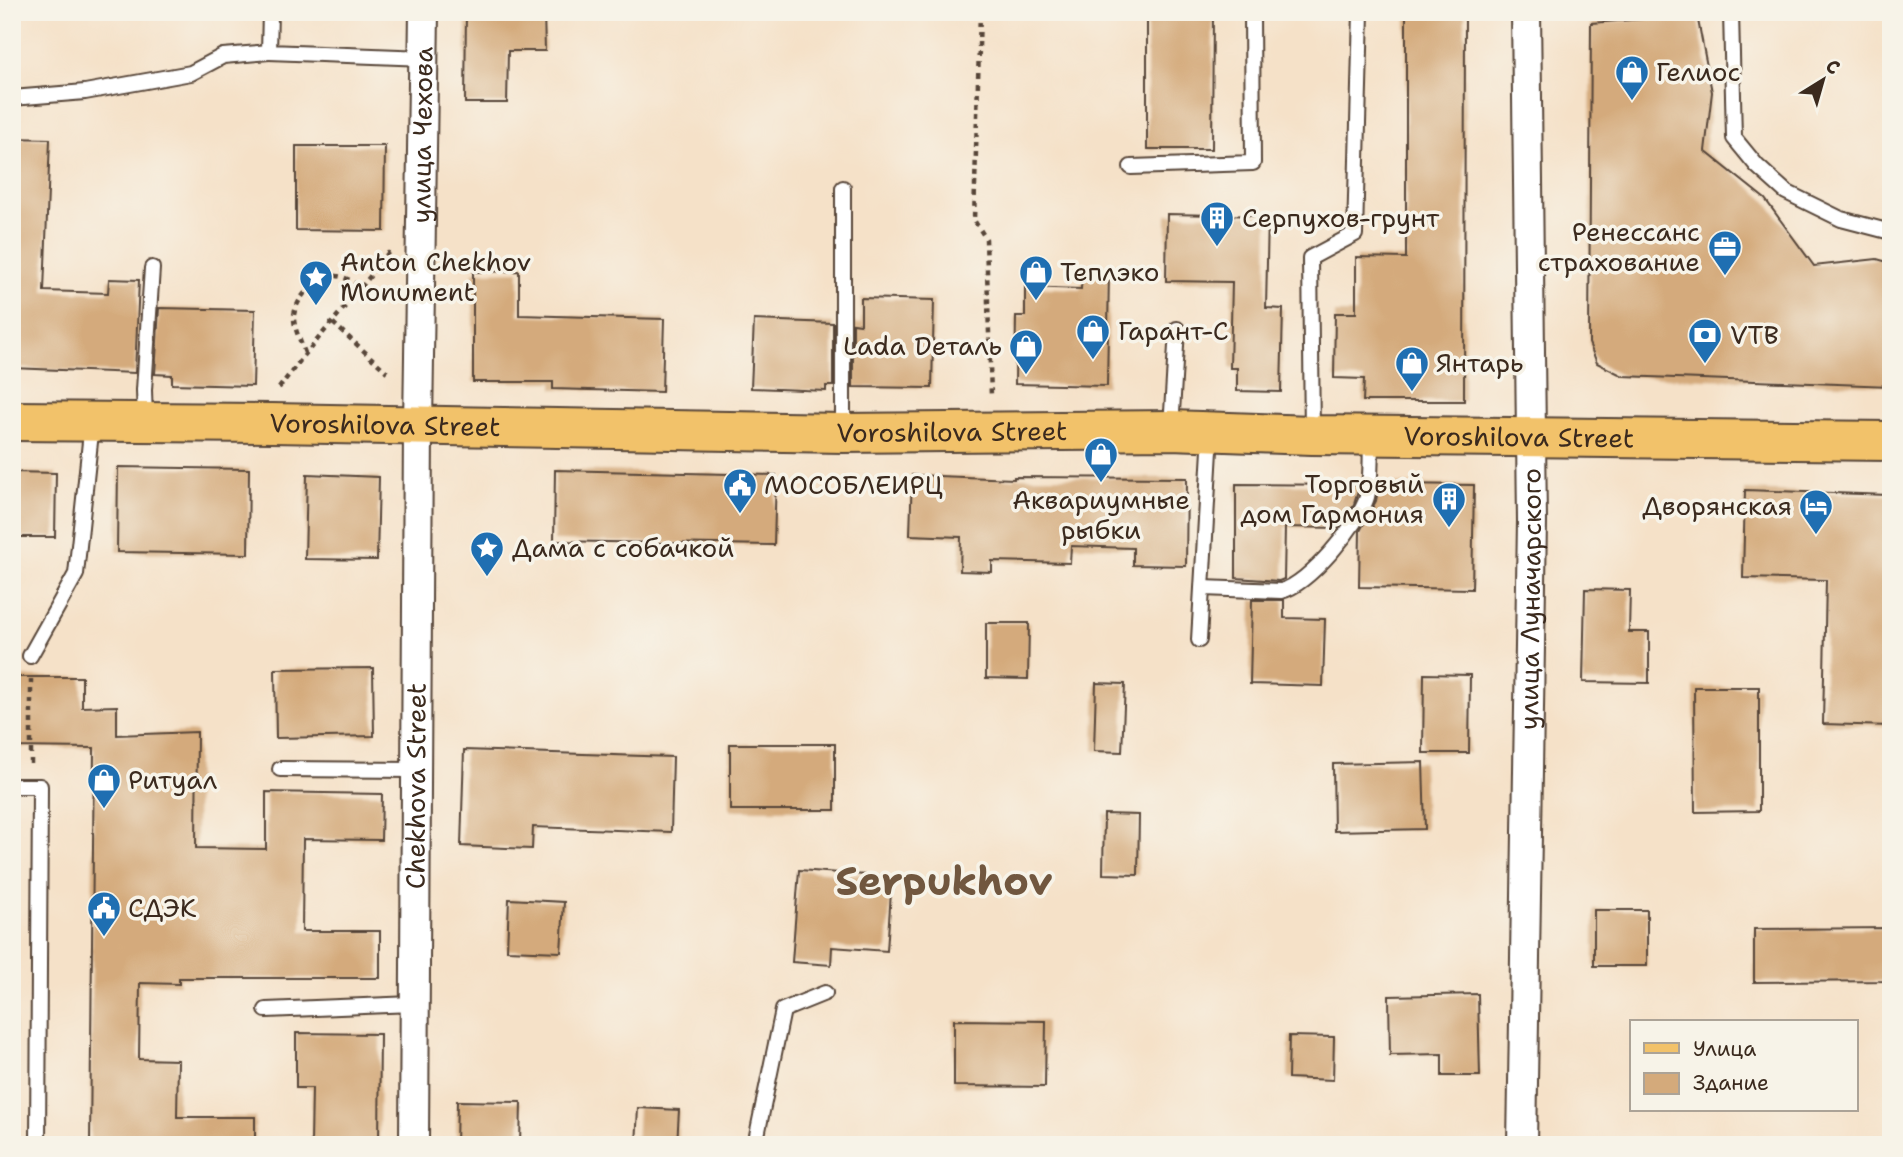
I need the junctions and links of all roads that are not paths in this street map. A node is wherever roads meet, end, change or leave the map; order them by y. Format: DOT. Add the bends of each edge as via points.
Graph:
graph roads {
  1 [pos="270,12"];
  2 [pos="424,12"];
  3 [pos="1252,12"];
  4 [pos="1361,12"];
  5 [pos="1526,12"];
  6 [pos="1731,12"];
  7 [pos="269,52"];
  8 [pos="425,58"];
  9 [pos="12,98"];
  10 [pos="1131,167"];
  11 [pos="842,188"];
  12 [pos="1891,232"];
  13 [pos="152,268"];
  14 [pos="1177,330"];
  15 [pos="12,421"];
  16 [pos="93,421"];
  17 [pos="145,421"];
  18 [pos="418,426"];
  19 [pos="1171,430"];
  20 [pos="1211,432"];
  21 [pos="843,433"];
  22 [pos="1312,435"];
  23 [pos="1371,436"];
  24 [pos="1531,438"];
  25 [pos="1891,441"];
  26 [pos="1203,588"];
  27 [pos="1199,640"];
  28 [pos="30,656"];
  29 [pos="280,769"];
  30 [pos="416,770"];
  31 [pos="12,786"];
  32 [pos="825,993"];
  33 [pos="413,1004"];
  34 [pos="265,1010"];
  35 [pos="38,1145"];
  36 [pos="414,1145"];
  37 [pos="755,1145"];
  38 [pos="1522,1145"];
  1 -- 7 [label="lane"];
  2 -- 8 [label="street, улица Чехова"];
  3 -- 10 [label="lane" via="1252,163"];
  4 -- 22 [label="lane" via="1355,234 1310,258"];
  5 -- 24 [label="street, улица Луначарского"];
  6 -- 12 [label="lane" via="1734,138 1786,192 1841,219"];
  7 -- 8 [label="lane"];
  7 -- 9 [label="lane" via="223,55 191,73 165,78 85,92"];
  8 -- 18 [label="street, улица Чехова"];
  11 -- 21 [label="lane"];
  13 -- 17 [label="lane"];
  14 -- 19 [label="lane"];
  15 -- 16 [label="main road, Voroshilova Street"];
  16 -- 17 [label="main road, Voroshilova Street"];
  16 -- 28 [label="lane" via="76,574"];
  17 -- 18 [label="main road, Voroshilova Street"];
  18 -- 21 [label="main road, Voroshilova Street"];
  18 -- 30 [label="street, Chekhova Street"];
  19 -- 20 [label="main road, Voroshilova Street"];
  19 -- 21 [label="main road, Voroshilova Street"];
  20 -- 22 [label="main road, Voroshilova Street"];
  20 -- 26 [label="lane"];
  22 -- 23 [label="main road, Voroshilova Street"];
  23 -- 24 [label="main road, Voroshilova Street"];
  23 -- 26 [label="lane" via="1368,495 1361,513 1310,573 1281,591"];
  24 -- 25 [label="main road, Voroshilova Street"];
  24 -- 38 [label="street, улица Луначарского"];
  26 -- 27 [label="lane"];
  29 -- 30 [label="lane"];
  30 -- 33 [label="street, Chekhova Street"];
  31 -- 35 [label="lane" via="40,786"];
  32 -- 37 [label="lane" via="783,1010"];
  33 -- 34 [label="lane"];
  33 -- 36 [label="street, Chekhova Street"];
}
